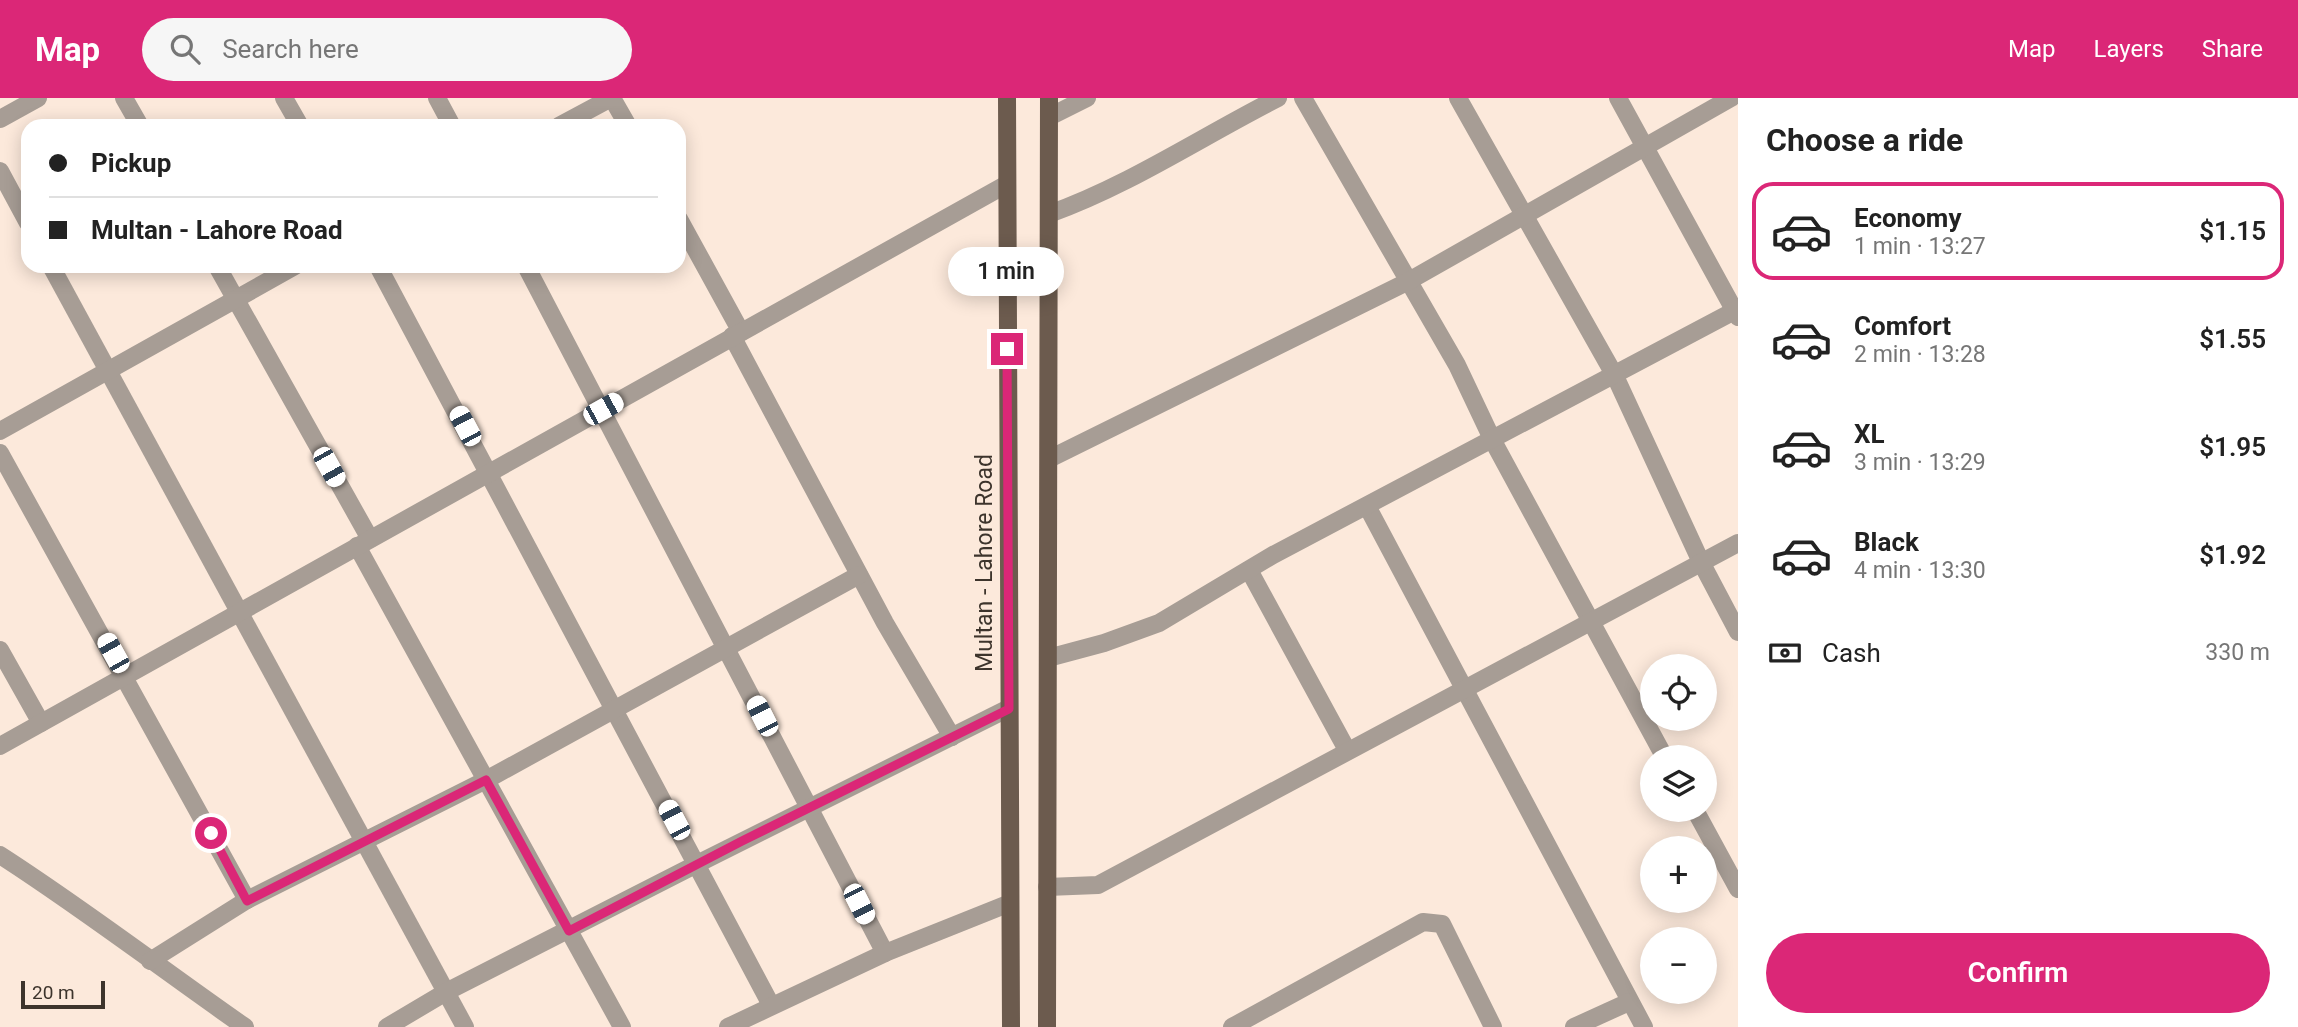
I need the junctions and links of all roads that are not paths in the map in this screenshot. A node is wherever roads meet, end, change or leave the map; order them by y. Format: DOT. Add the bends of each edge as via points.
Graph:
graph roads {
  1 [pos="38,98"];
  2 [pos="124,98"];
  3 [pos="284,98"];
  4 [pos="437,98"];
  5 [pos="612,98"];
  6 [pos="1007,98"];
  7 [pos="1049,98"];
  8 [pos="1087,98"];
  9 [pos="1278,98"];
  10 [pos="1303,98"];
  11 [pos="1458,98"];
  12 [pos="1618,98"];
  13 [pos="1731,98"];
  14 [pos="1049,117"];
  15 [pos="0,119"];
  16 [pos="136,119"];
  17 [pos="296,119"];
  18 [pos="448,119"];
  19 [pos="572,119"];
  20 [pos="624,119"];
  21 [pos="1644,146"];
  22 [pos="0,171"];
  23 [pos="1007,184"];
  24 [pos="21,210"];
  25 [pos="1049,214"];
  26 [pos="1525,215"];
  27 [pos="686,233"];
  28 [pos="55,273"];
  29 [pos="222,273"];
  30 [pos="282,273"];
  31 [pos="382,273"];
  32 [pos="530,273"];
  33 [pos="1407,282"];
  34 [pos="235,298"];
  35 [pos="1737,313"];
  36 [pos="737,334"];
  37 [pos="107,370"];
  38 [pos="1615,376"];
  39 [pos="603,409"];
  40 [pos="0,431"];
  41 [pos="1493,441"];
  42 [pos="0,453"];
  43 [pos="1049,459"];
  44 [pos="490,472"];
  45 [pos="1367,506"];
  46 [pos="363,542"];
  47 [pos="1738,543"];
  48 [pos="1701,562"];
  49 [pos="1249,570"];
  50 [pos="859,575"];
  51 [pos="239,612"];
  52 [pos="1589,620"];
  53 [pos="1738,632"];
  54 [pos="727,648"];
  55 [pos="0,650"];
  56 [pos="1048,658"];
  57 [pos="125,676"];
  58 [pos="1462,689"];
  59 [pos="1009,709"];
  60 [pos="616,710"];
  61 [pos="41,723"];
  62 [pos="952,737"];
  63 [pos="1658,745"];
  64 [pos="0,746"];
  65 [pos="1346,750"];
  66 [pos="486,780"];
  67 [pos="809,807"];
  68 [pos="1702,822"];
  69 [pos="364,841"];
  70 [pos="0,855"];
  71 [pos="697,864"];
  72 [pos="1047,887"];
  73 [pos="1738,889"];
  74 [pos="247,901"];
  75 [pos="1010,903"];
  76 [pos="569,931"];
  77 [pos="884,953"];
  78 [pos="150,961"];
  79 [pos="446,992"];
  80 [pos="1629,1002"];
  81 [pos="771,1005"];
  82 [pos="244,1027"];
  83 [pos="387,1027"];
  84 [pos="465,1027"];
  85 [pos="622,1027"];
  86 [pos="728,1027"];
  87 [pos="1011,1027"];
  88 [pos="1047,1027"];
  89 [pos="1232,1027"];
  90 [pos="1493,1027"];
  91 [pos="1574,1027"];
  92 [pos="1644,1027"];
  1 -- 15 [label="street"];
  2 -- 16 [label="street"];
  3 -- 17 [label="street"];
  4 -- 18 [label="street"];
  5 -- 19 [label="street"];
  5 -- 20 [label="street"];
  6 -- 23 [label="main road, Multan - Lahore Road"];
  7 -- 14 [label="main road"];
  8 -- 14 [label="street"];
  9 -- 25 [label="street" via="1128,181"];
  10 -- 33 [label="street"];
  11 -- 26 [label="street"];
  12 -- 21 [label="street"];
  13 -- 21 [label="street"];
  14 -- 25 [label="main road"];
  21 -- 26 [label="street"];
  21 -- 35 [label="street"];
  22 -- 24 [label="street"];
  23 -- 36 [label="street"];
  23 -- 59 [label="main road, Multan - Lahore Road"];
  25 -- 43 [label="main road"];
  26 -- 33 [label="street"];
  26 -- 38 [label="street"];
  27 -- 36 [label="street"];
  28 -- 37 [label="street"];
  29 -- 34 [label="street"];
  30 -- 34 [label="street"];
  31 -- 44 [label="street"];
  32 -- 39 [label="street"];
  33 -- 41 [label="street" via="1457,365"];
  33 -- 43 [label="street"];
  34 -- 37 [label="street"];
  34 -- 46 [label="street"];
  35 -- 38 [label="street"];
  36 -- 39 [label="street"];
  36 -- 50 [label="street"];
  37 -- 40 [label="street"];
  37 -- 51 [label="street"];
  38 -- 41 [label="street"];
  38 -- 48 [label="street"];
  39 -- 44 [label="street"];
  39 -- 54 [label="street"];
  41 -- 45 [label="street"];
  41 -- 52 [label="street"];
  42 -- 57 [label="street"];
  43 -- 56 [label="main road"];
  44 -- 46 [label="street"];
  44 -- 60 [label="street"];
  45 -- 49 [label="street"];
  45 -- 58 [label="street"];
  46 -- 51 [label="street"];
  46 -- 66 [label="street"];
  47 -- 48 [label="street"];
  48 -- 52 [label="street"];
  48 -- 53 [label="street"];
  49 -- 56 [label="street" via="1159,623"];
  49 -- 65 [label="street"];
  50 -- 54 [label="street"];
  50 -- 62 [label="street"];
  51 -- 57 [label="street"];
  51 -- 69 [label="street"];
  52 -- 58 [label="street"];
  52 -- 63 [label="street"];
  54 -- 60 [label="street"];
  54 -- 67 [label="street"];
  55 -- 61 [label="street"];
  56 -- 72 [label="main road"];
  57 -- 61 [label="street"];
  57 -- 74 [label="street"];
  58 -- 65 [label="street"];
  58 -- 80 [label="street"];
  59 -- 62 [label="street"];
  59 -- 75 [label="main road, Multan - Lahore Road"];
  60 -- 66 [label="street"];
  60 -- 71 [label="street"];
  61 -- 64 [label="street"];
  62 -- 67 [label="street"];
  65 -- 72 [label="street" via="1098,886"];
  66 -- 69 [label="street"];
  66 -- 76 [label="street"];
  67 -- 71 [label="street"];
  67 -- 77 [label="street"];
  68 -- 73 [label="street"];
  69 -- 74 [label="street"];
  69 -- 79 [label="street"];
  70 -- 78 [label="street" via="85,910"];
  71 -- 76 [label="street"];
  71 -- 81 [label="street"];
  72 -- 88 [label="main road"];
  74 -- 78 [label="street"];
  75 -- 77 [label="street"];
  75 -- 87 [label="main road, Multan - Lahore Road"];
  76 -- 79 [label="street"];
  76 -- 85 [label="street"];
  77 -- 81 [label="street"];
  78 -- 82 [label="street"];
  79 -- 83 [label="street"];
  79 -- 84 [label="street"];
  80 -- 91 [label="street"];
  80 -- 92 [label="street"];
  81 -- 86 [label="street"];
  89 -- 90 [label="street" via="1423,922 1442,924"];
}
